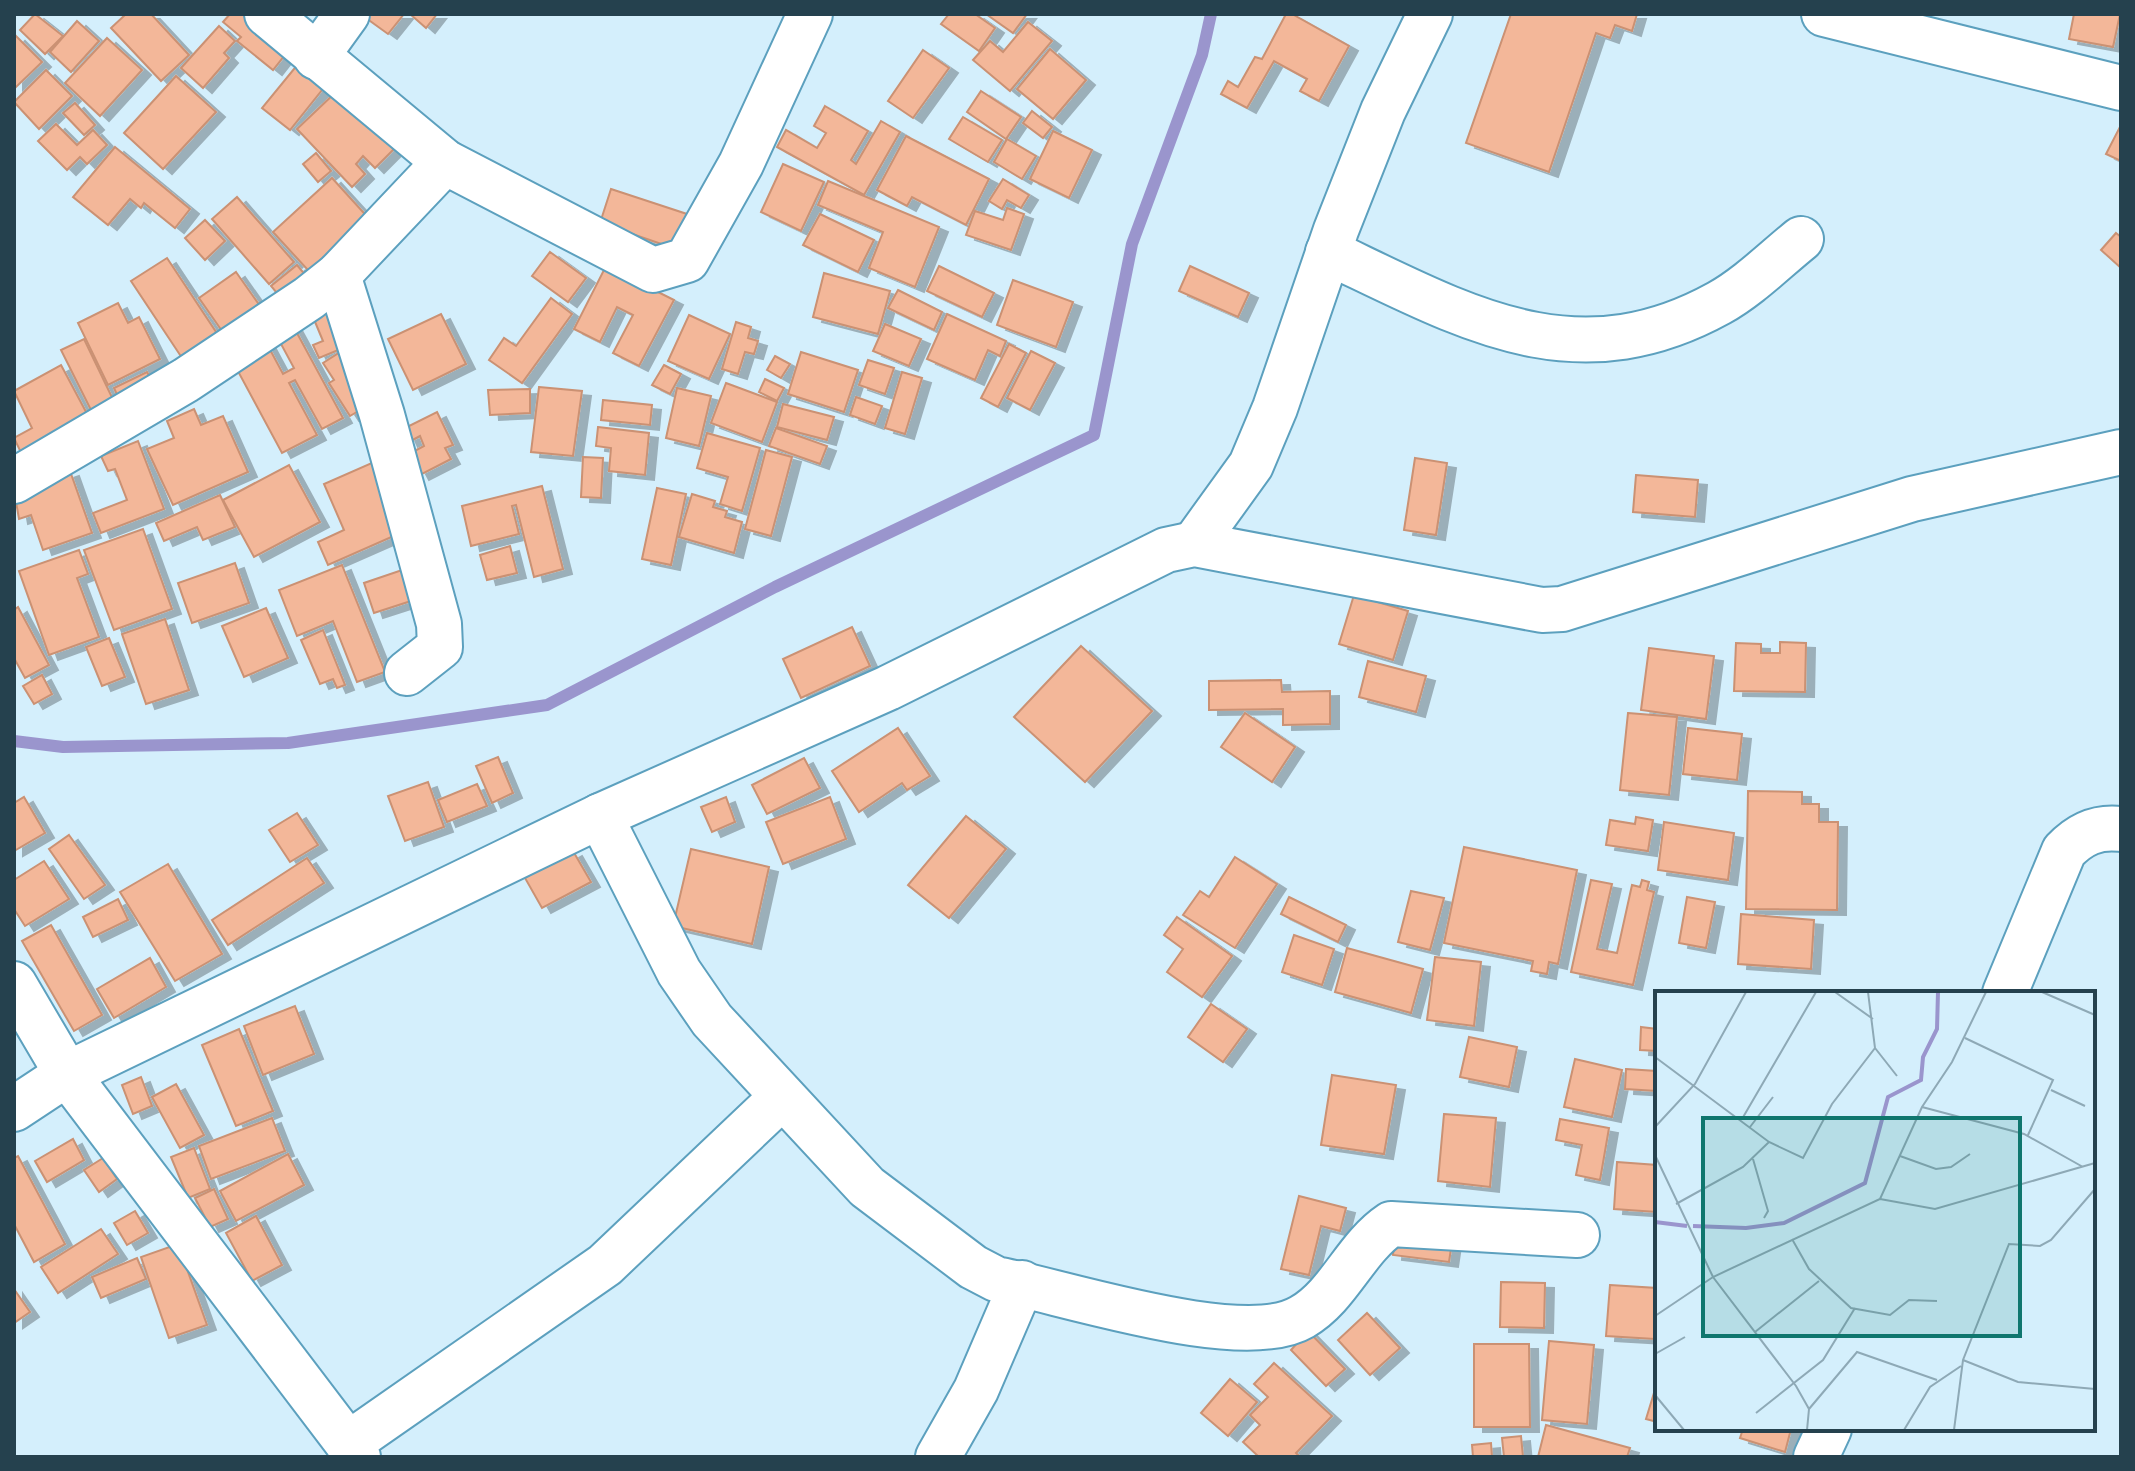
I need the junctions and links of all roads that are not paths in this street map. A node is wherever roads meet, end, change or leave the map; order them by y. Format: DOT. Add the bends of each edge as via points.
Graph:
graph roads {
  1 [pos="267,14"];
  2 [pos="347,14"];
  3 [pos="810,14"];
  4 [pos="1430,14"];
  5 [pos="1824,14"];
  6 [pos="316,57"];
  7 [pos="2121,88"];
  8 [pos="445,162"];
  9 [pos="1801,239"];
  10 [pos="1328,252"];
  11 [pos="338,275"];
  12 [pos="2121,452"];
  13 [pos="14,481"];
  14 [pos="1194,544"];
  15 [pos="407,673"];
  16 [pos="600,816"];
  17 [pos="2121,829"];
  18 [pos="14,984"];
  19 [pos="2006,991"];
  20 [pos="67,1074"];
  21 [pos="782,1097"];
  22 [pos="14,1109"];
  23 [pos="1577,1235"];
  24 [pos="1022,1283"];
  25 [pos="1828,1431"];
  26 [pos="353,1450"];
  27 [pos="938,1457"];
  28 [pos="1816,1457"];
  1 -- 6 [label="street"];
  2 -- 6 [label="street"];
  3 -- 8 [label="street" via="741,164 687,260 671,267 653,270"];
  4 -- 10 [label="street" via="1383,111"];
  5 -- 7 [label="street"];
  6 -- 8 [label="street"];
  8 -- 11 [label="street"];
  9 -- 10 [label="street" via="1723,301 1674,326 1642,336 1571,342 1442,306"];
  10 -- 14 [label="street" via="1251,465"];
  11 -- 13 [label="street" via="186,380"];
  11 -- 15 [label="street" via="439,624 440,647"];
  12 -- 14 [label="street" via="1912,499 1562,609 1542,610"];
  14 -- 16 [label="street" via="1166,550 888,688"];
  16 -- 20 [label="street"];
  16 -- 21 [label="street" via="696,1001"];
  17 -- 19 [label="street" via="2103,827 2064,851"];
  18 -- 20 [label="street"];
  20 -- 22 [label="street"];
  20 -- 26 [label="street"];
  21 -- 24 [label="street" via="894,1210 973,1267 996,1279"];
  21 -- 26 [label="street" via="605,1265"];
  23 -- 24 [label="street" via="1391,1224 1304,1317 1260,1328 1161,1317"];
  24 -- 27 [label="street" via="976,1390"];
  25 -- 28 [label="street"];
}
